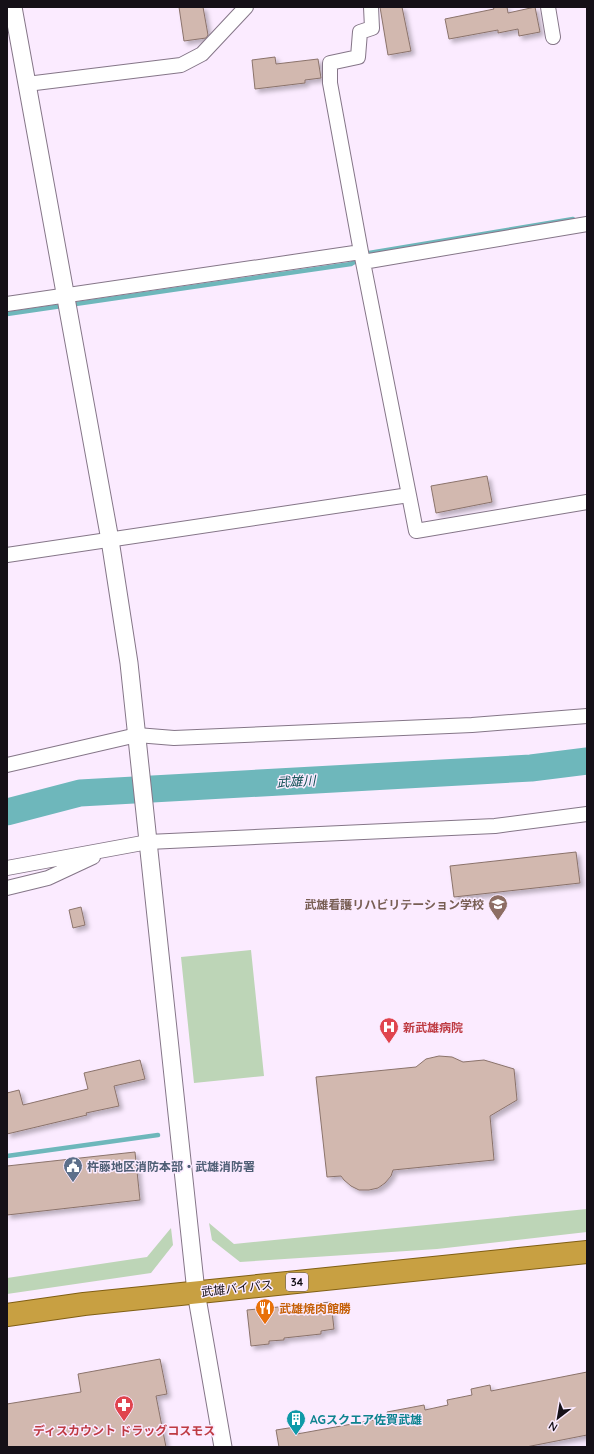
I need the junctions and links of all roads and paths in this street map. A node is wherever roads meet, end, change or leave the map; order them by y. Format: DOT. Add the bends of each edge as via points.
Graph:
graph roads {
  1 [pos="12,7"];
  2 [pos="246,7"];
  3 [pos="371,7"];
  4 [pos="548,7"];
  5 [pos="553,37"];
  6 [pos="27,84"];
  7 [pos="587,224"];
  8 [pos="362,257"];
  9 [pos="66,295"];
  10 [pos="7,304"];
  11 [pos="410,496"];
  12 [pos="587,502"];
  13 [pos="110,540"];
  14 [pos="7,555"];
  15 [pos="587,716"];
  16 [pos="137,738"];
  17 [pos="7,765"];
  18 [pos="587,814"];
  19 [pos="148,839"];
  20 [pos="112,848"];
  21 [pos="7,868"];
  22 [pos="7,888"];
  23 [pos="587,1252"];
  24 [pos="196,1292"];
  25 [pos="7,1315"];
  26 [pos="223,1447"];
  1 -- 6 [label="street"];
  2 -- 6 [label="street" via="202,54 181,65"];
  3 -- 8 [label="street" via="372,28 360,32 358,57 330,63 330,83"];
  4 -- 5 [label="street"];
  6 -- 9 [label="street"];
  7 -- 8 [label="street"];
  8 -- 9 [label="street"];
  8 -- 11 [label="street"];
  9 -- 10 [label="street"];
  9 -- 13 [label="street"];
  11 -- 12 [label="street" via="416,531"];
  11 -- 13 [label="street"];
  13 -- 14 [label="street"];
  13 -- 16 [label="street" via="129,663"];
  15 -- 16 [label="street" via="472,725"];
  16 -- 17 [label="street"];
  16 -- 19 [label="street"];
  18 -- 19 [label="street" via="495,826"];
  19 -- 20 [label="street"];
  19 -- 24 [label="street"];
  20 -- 21 [label="street"];
  20 -- 22 [label="street" via="48,878"];
  23 -- 24 [label="highway, 武雄バイパス / 34"];
  24 -- 25 [label="highway, 武雄バイパス / 34"];
  24 -- 26 [label="street"];
}
